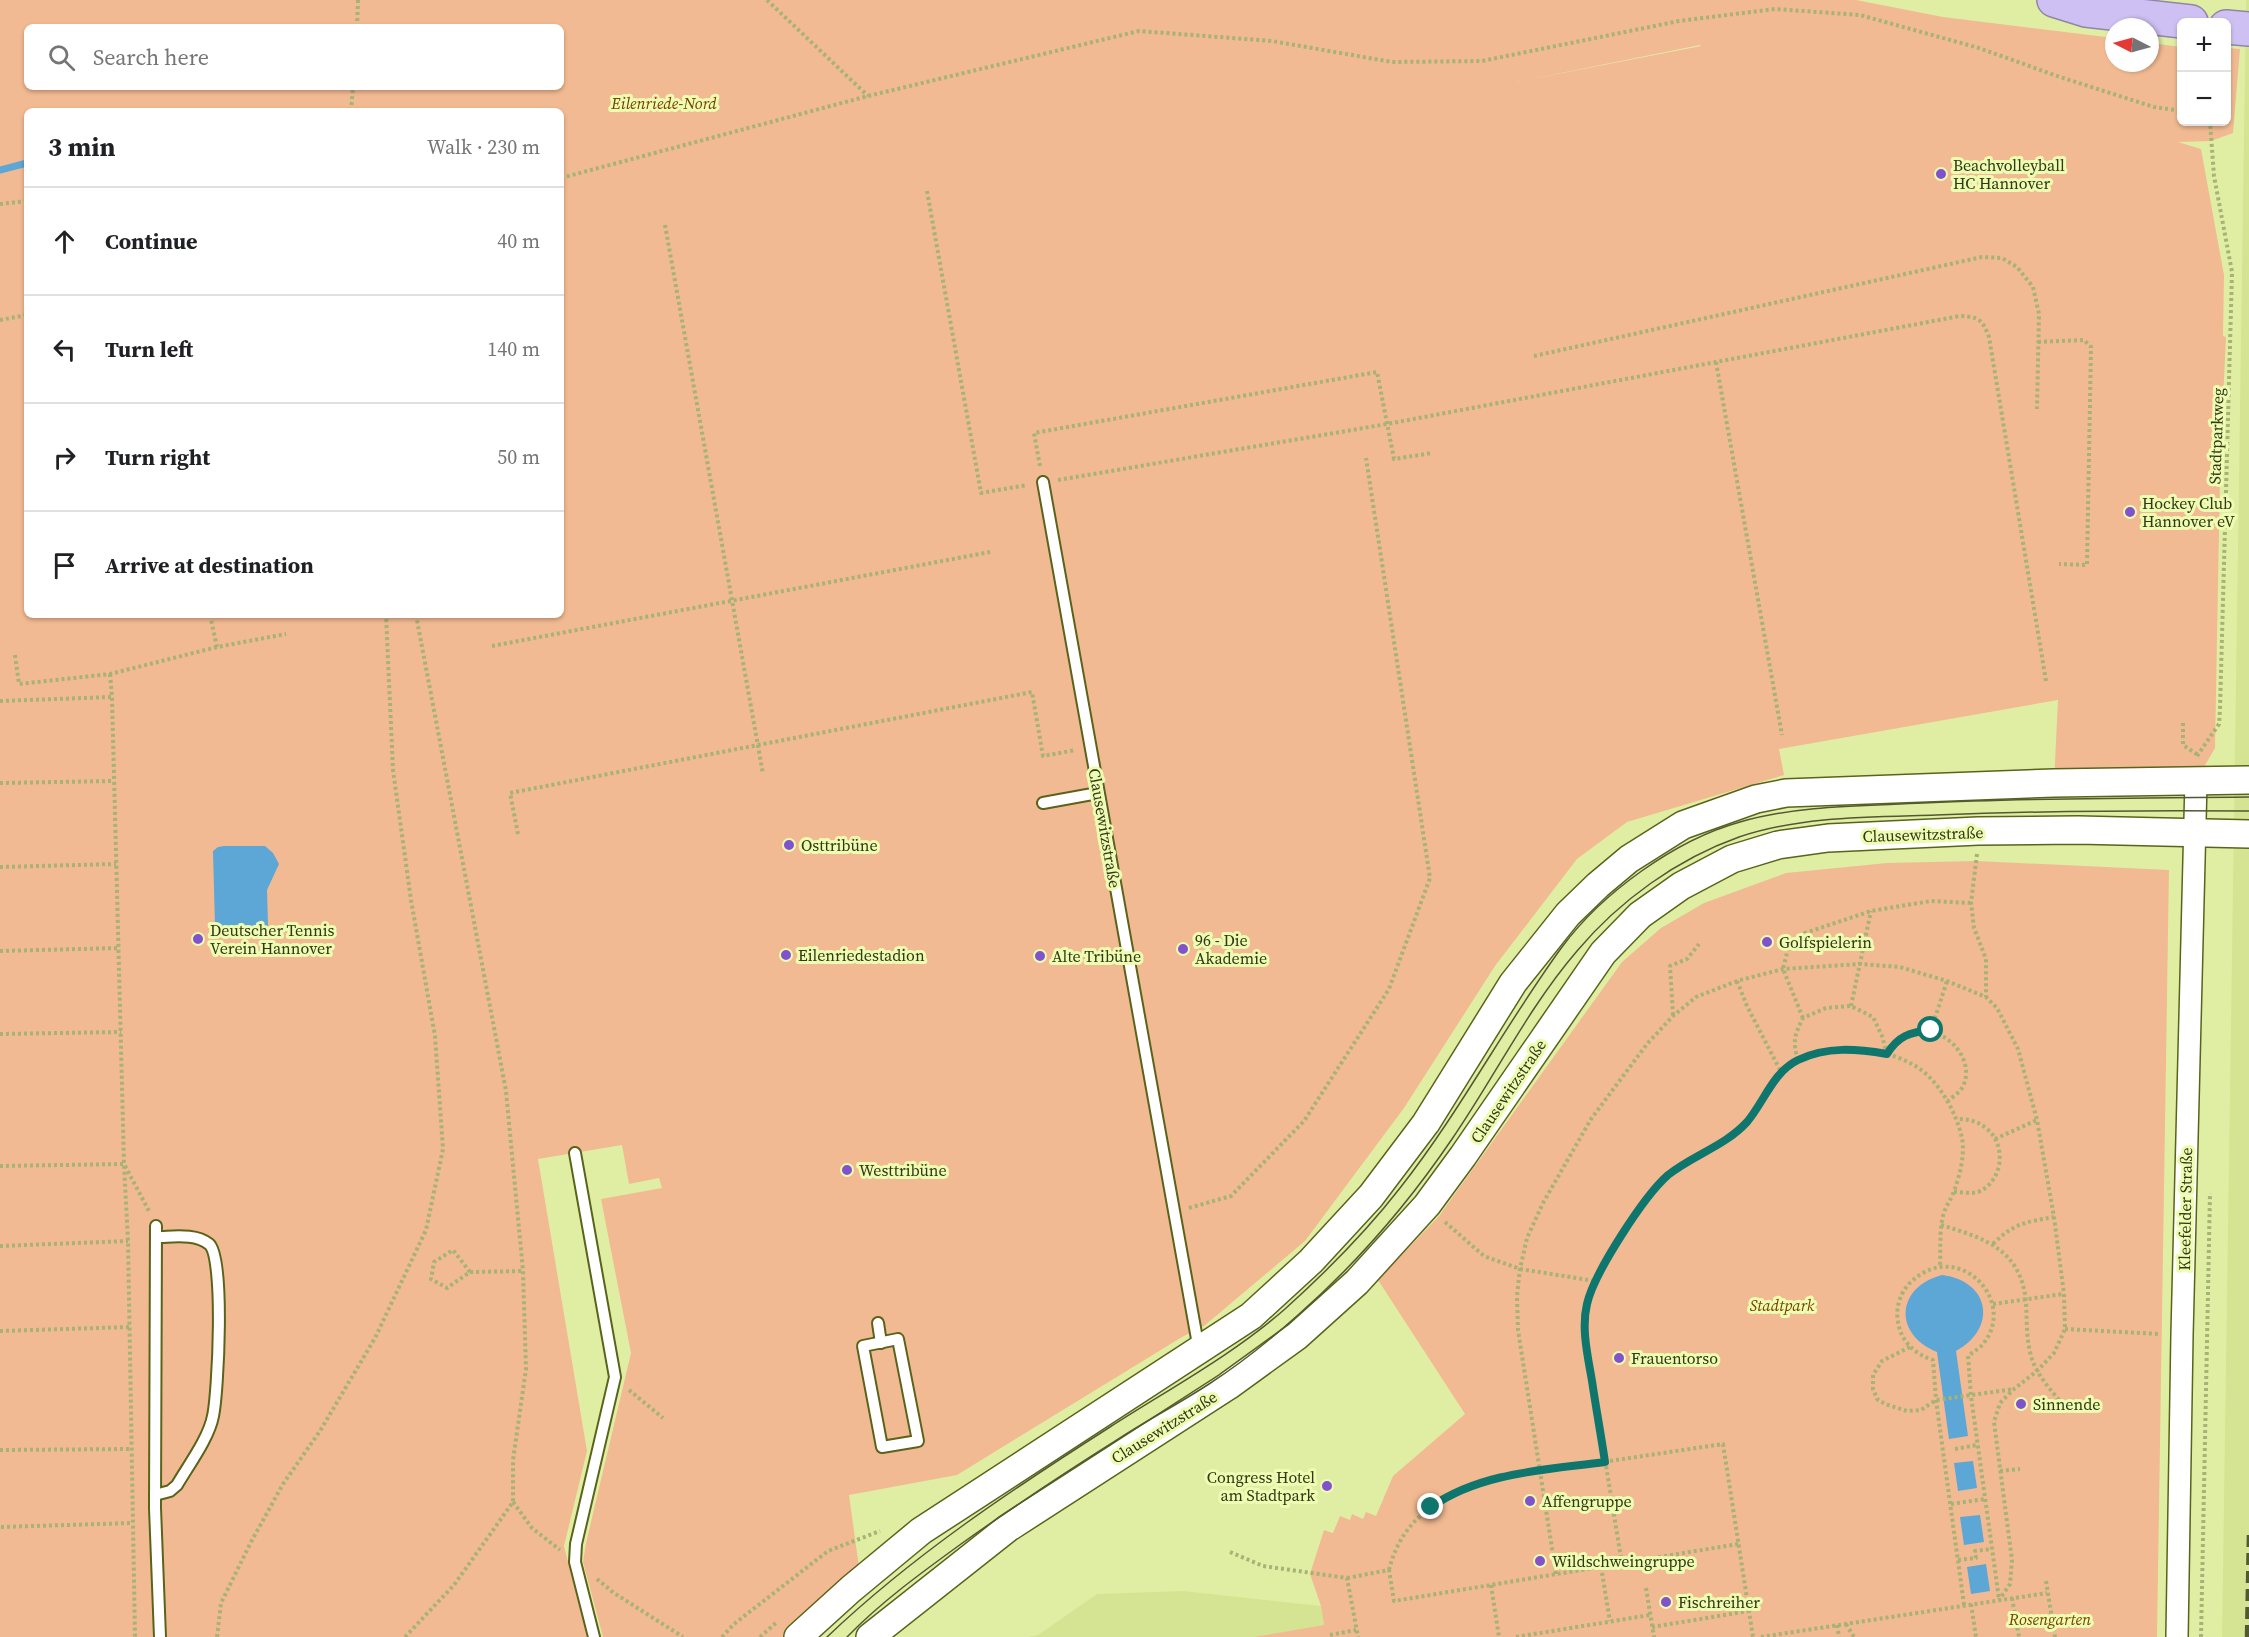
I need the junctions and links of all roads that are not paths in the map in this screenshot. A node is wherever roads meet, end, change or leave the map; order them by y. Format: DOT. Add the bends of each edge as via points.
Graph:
graph roads {
  1 [pos="2054,0"];
  2 [pos="2177,20"];
  3 [pos="2231,27"];
  4 [pos="2249,29"];
  5 [pos="1043,482"];
  6 [pos="2197,768"];
  7 [pos="2249,780"];
  8 [pos="1098,793"];
  9 [pos="1043,803"];
  10 [pos="2195,832"];
  11 [pos="2249,834"];
  12 [pos="575,1153"];
  13 [pos="156,1226"];
  14 [pos="156,1237"];
  15 [pos="878,1323"];
  16 [pos="881,1342"];
  17 [pos="1199,1351"];
  18 [pos="155,1495"];
  19 [pos="160,1637"];
  20 [pos="594,1637"];
  21 [pos="798,1637"];
  22 [pos="870,1637"];
  23 [pos="2176,1637"];
  1 -- 2 [label="highway" via="2086,10"];
  3 -- 4 [label="highway"];
  5 -- 8 [label="lane, Clausewitzstraße"];
  6 -- 7 [label="street"];
  6 -- 10 [label="street, Kleefelder Straße"];
  6 -- 17 [label="street" via="1786,793 1756,799 1683,825 1629,858 1568,914 1513,983 1426,1123 1371,1196 1311,1261 1251,1316"];
  8 -- 9 [label="lane"];
  8 -- 17 [label="lane, Clausewitzstraße"];
  10 -- 11 [label="street, Clausewitzstraße"];
  10 -- 22 [label="street, Clausewitzstraße" via="1978,831 1828,838 1778,845 1732,859 1681,886 1640,915 1603,953 1427,1205 1358,1282 1297,1336 1228,1386 1008,1528"];
  10 -- 23 [label="street, Kleefelder Straße"];
  12 -- 20 [label="lane" via="615,1377 576,1544 575,1562"];
  13 -- 14 [label="lane"];
  14 -- 18 [label="lane"];
  14 -- 18 [label="lane" via="190,1236 212,1246 220,1292 215,1404 210,1428 177,1485"];
  15 -- 16 [label="lane"];
  16 -- 16 [label="lane" via="898,1339 918,1441 882,1446 863,1346"];
  17 -- 21 [label="street" via="921,1531"];
  18 -- 19 [label="lane"];
}
